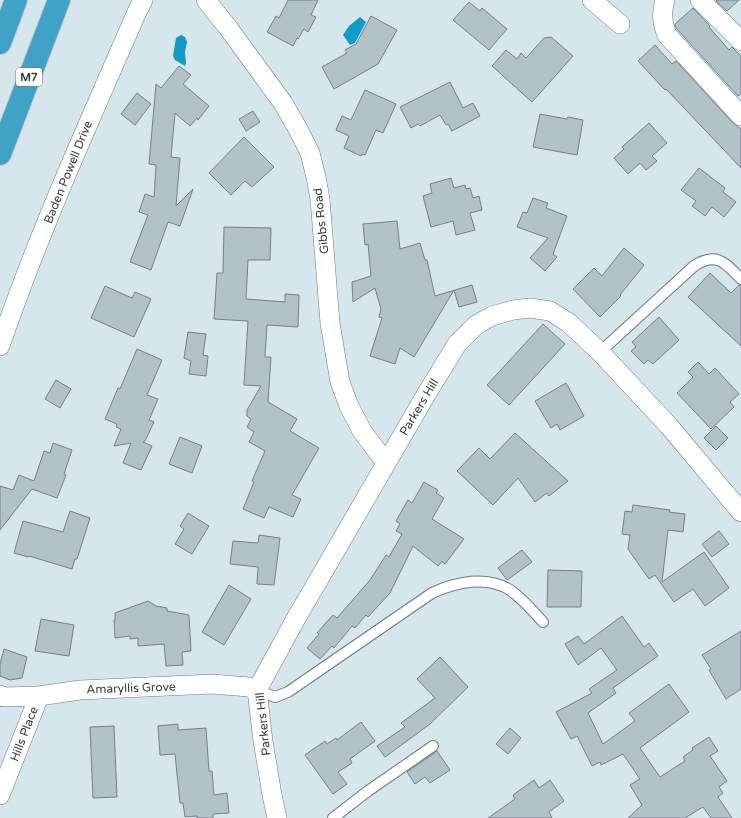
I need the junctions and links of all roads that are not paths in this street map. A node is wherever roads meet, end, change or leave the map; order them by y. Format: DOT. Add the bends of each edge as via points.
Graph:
graph roads {
  1 [pos="16,0"];
  2 [pos="59,0"];
  3 [pos="143,0"];
  4 [pos="206,0"];
  5 [pos="592,0"];
  6 [pos="665,0"];
  7 [pos="700,0"];
  8 [pos="620,24"];
  9 [pos="741,41"];
  10 [pos="0,43"];
  11 [pos="741,116"];
  12 [pos="0,154"];
  13 [pos="741,279"];
  14 [pos="0,346"];
  15 [pos="600,352"];
  16 [pos="386,463"];
  17 [pos="741,512"];
  18 [pos="543,622"];
  19 [pos="257,690"];
  20 [pos="2,696"];
  21 [pos="39,696"];
  22 [pos="433,746"];
  23 [pos="0,795"];
  24 [pos="277,818"];
  25 [pos="333,818"];
  1 -- 10 [label="highway"];
  2 -- 12 [label="highway, M7"];
  3 -- 14 [label="street, Baden Powell Drive" via="84,133 19,292"];
  4 -- 16 [label="street, Gibbs Road" via="283,103 310,154 320,198 330,323 340,382 362,431"];
  5 -- 8 [label="street"];
  6 -- 11 [label="street" via="662,17 668,36"];
  7 -- 9 [label="street"];
  13 -- 15 [label="lane" via="722,261 709,259 701,262"];
  15 -- 16 [label="street, Parkers Hill" via="569,323 550,311 530,308 492,316 476,325 457,344"];
  15 -- 17 [label="street, Parkers Hill" via="669,426"];
  16 -- 19 [label="street, Parkers Hill"];
  18 -- 19 [label="lane" via="511,590 501,585 481,581 444,587 432,592 288,692 275,697"];
  19 -- 21 [label="street, Amaryllis Grove" via="250,687 212,684 80,690"];
  19 -- 24 [label="street, Parkers Hill"];
  20 -- 21 [label="street, Amaryllis Grove"];
  21 -- 23 [label="street, Hills Place"];
  22 -- 25 [label="lane"];
}
